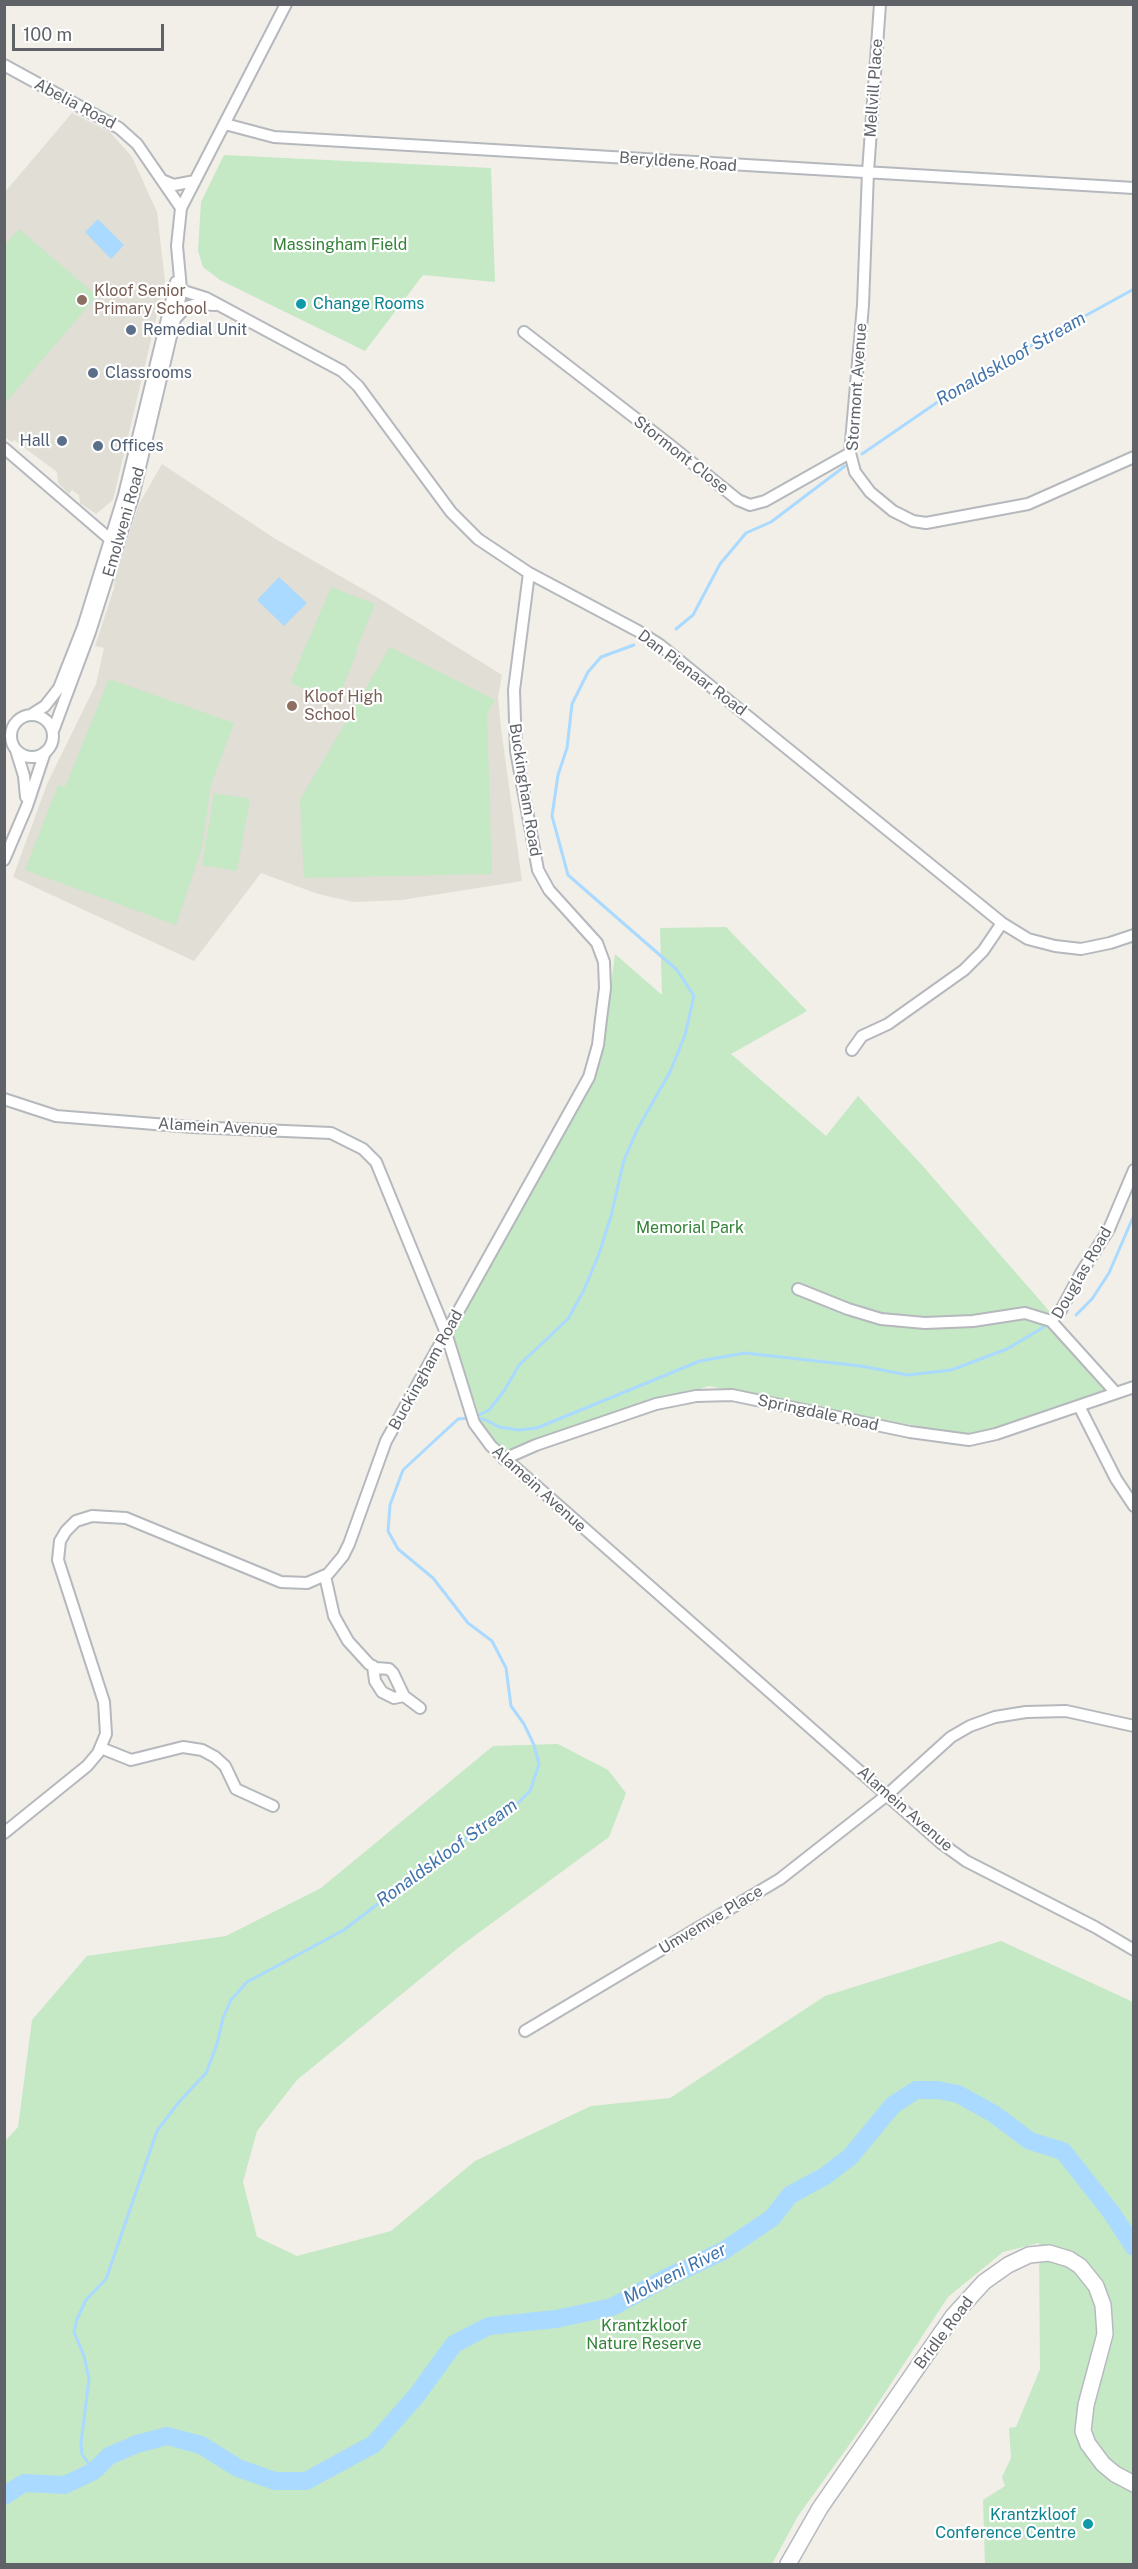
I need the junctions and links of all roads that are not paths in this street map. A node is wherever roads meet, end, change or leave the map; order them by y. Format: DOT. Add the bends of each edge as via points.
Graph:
graph roads {
  1 [pos="286,4"];
  2 [pos="880,4"];
  3 [pos="4,65"];
  4 [pos="225,124"];
  5 [pos="868,172"];
  6 [pos="162,179"];
  7 [pos="195,181"];
  8 [pos="1134,188"];
  9 [pos="181,208"];
  10 [pos="178,289"];
  11 [pos="218,305"];
  12 [pos="176,319"];
  13 [pos="524,332"];
  14 [pos="4,448"];
  15 [pos="850,453"];
  16 [pos="1134,457"];
  17 [pos="87,520"];
  18 [pos="115,525"];
  19 [pos="111,540"];
  20 [pos="529,573"];
  21 [pos="26,716"];
  22 [pos="4,719"];
  23 [pos="53,731"];
  24 [pos="12,746"];
  25 [pos="45,752"];
  26 [pos="27,806"];
  27 [pos="4,860"];
  28 [pos="1002,924"];
  29 [pos="1134,934"];
  30 [pos="852,1050"];
  31 [pos="4,1099"];
  32 [pos="1134,1170"];
  33 [pos="798,1289"];
  34 [pos="1051,1321"];
  35 [pos="446,1333"];
  36 [pos="1134,1387"];
  37 [pos="1116,1392"];
  38 [pos="1079,1406"];
  39 [pos="504,1458"];
  40 [pos="1134,1506"];
  41 [pos="325,1576"];
  42 [pos="373,1666"];
  43 [pos="404,1696"];
  44 [pos="420,1708"];
  45 [pos="1134,1726"];
  46 [pos="100,1748"];
  47 [pos="887,1795"];
  48 [pos="273,1806"];
  49 [pos="4,1833"];
  50 [pos="1134,1950"];
  51 [pos="525,2031"];
  52 [pos="1134,2484"];
  53 [pos="788,2565"];
  1 -- 4 [label="street, Emolweni Road"];
  2 -- 5 [label="street, Mellvill Place"];
  3 -- 6 [label="street, Abelia Road" via="119,128 137,144"];
  4 -- 5 [label="street, Beryldene Road" via="274,137"];
  4 -- 7 [label="street, Emolweni Road"];
  5 -- 8 [label="street, Beryldene Road"];
  5 -- 15 [label="street, Stormont Avenue" via="863,305"];
  6 -- 7 [label="street" via="174,185"];
  6 -- 9 [label="street, Abelia Road"];
  7 -- 9 [label="street, Emolweni Road"];
  9 -- 10 [label="street, Emolweni Road"];
  10 -- 11 [label="street, Dan Pienaar Road"];
  10 -- 12 [label="street, Emolweni Road"];
  10 -- 18 [label="street, Emolweni Road"];
  11 -- 12 [label="street" via="186,307"];
  11 -- 20 [label="street, Dan Pienaar Road" via="349,376 465,527"];
  12 -- 23 [label="street, Emolweni Road" via="133,497"];
  13 -- 15 [label="street, Stormont Close" via="744,503 765,501"];
  14 -- 17 [label="street"];
  15 -- 16 [label="street, Stormont Avenue" via="855,472 870,492 902,517 926,523 1028,504"];
  17 -- 18 [label="street"];
  17 -- 19 [label="street"];
  18 -- 19 [label="street, Emolweni Road"];
  19 -- 21 [label="street, Emolweni Road" via="59,688 45,706"];
  20 -- 28 [label="street, Dan Pienaar Road" via="660,645"];
  20 -- 35 [label="street, Buckingham Road" via="513,703 516,752 534,856 549,890 597,943 604,962 605,988 598,1045 589,1077"];
  21 -- 22 [label="street"];
  21 -- 23 [label="street" via="47,721"];
  21 -- 24 [label="street" via="12,729"];
  23 -- 25 [label="street" via="51,745"];
  24 -- 25 [label="street" via="27,756"];
  24 -- 26 [label="street" via="25,784"];
  25 -- 26 [label="street"];
  26 -- 27 [label="street"];
  28 -- 29 [label="street, Dan Pienaar Road" via="1028,939 1081,949"];
  28 -- 30 [label="street" via="964,969 888,1024 862,1036"];
  31 -- 35 [label="street, Alamein Avenue" via="56,1116 307,1131 347,1139 376,1162"];
  32 -- 34 [label="street, Douglas Road" via="1109,1229"];
  33 -- 34 [label="street" via="882,1319 925,1323 973,1321 1025,1313"];
  34 -- 37 [label="street, Douglas Road"];
  35 -- 39 [label="street, Alamein Avenue" via="473,1418"];
  35 -- 41 [label="street, Buckingham Road" via="378,1457 343,1556"];
  36 -- 37 [label="street, Springdale Road"];
  37 -- 38 [label="street, Springdale Road"];
  38 -- 39 [label="street, Springdale Road" via="969,1440 710,1394 656,1404"];
  38 -- 40 [label="street"];
  39 -- 47 [label="street, Alamein Avenue"];
  41 -- 42 [label="street" via="339,1627 361,1658"];
  41 -- 46 [label="street" via="301,1584 282,1582 126,1518 92,1516 76,1521 60,1541 58,1560 104,1702 106,1734"];
  42 -- 43 [label="street" via="389,1669"];
  42 -- 43 [label="street" via="375,1682 382,1692 394,1698"];
  43 -- 44 [label="street"];
  45 -- 47 [label="street, Umvemve Place" via="1066,1711 995,1717 951,1737"];
  46 -- 48 [label="street" via="131,1760 183,1747 202,1750 225,1766 236,1789"];
  46 -- 49 [label="street" via="87,1766"];
  47 -- 50 [label="street, Alamein Avenue" via="966,1861"];
  47 -- 51 [label="street, Umvemve Place" via="780,1879"];
  52 -- 53 [label="main road, Bridle Road" via="1103,2464 1083,2431 1105,2334 1103,2305 1096,2286 1069,2259 1049,2253 1029,2256 984,2282 953,2316 820,2508"];
}
